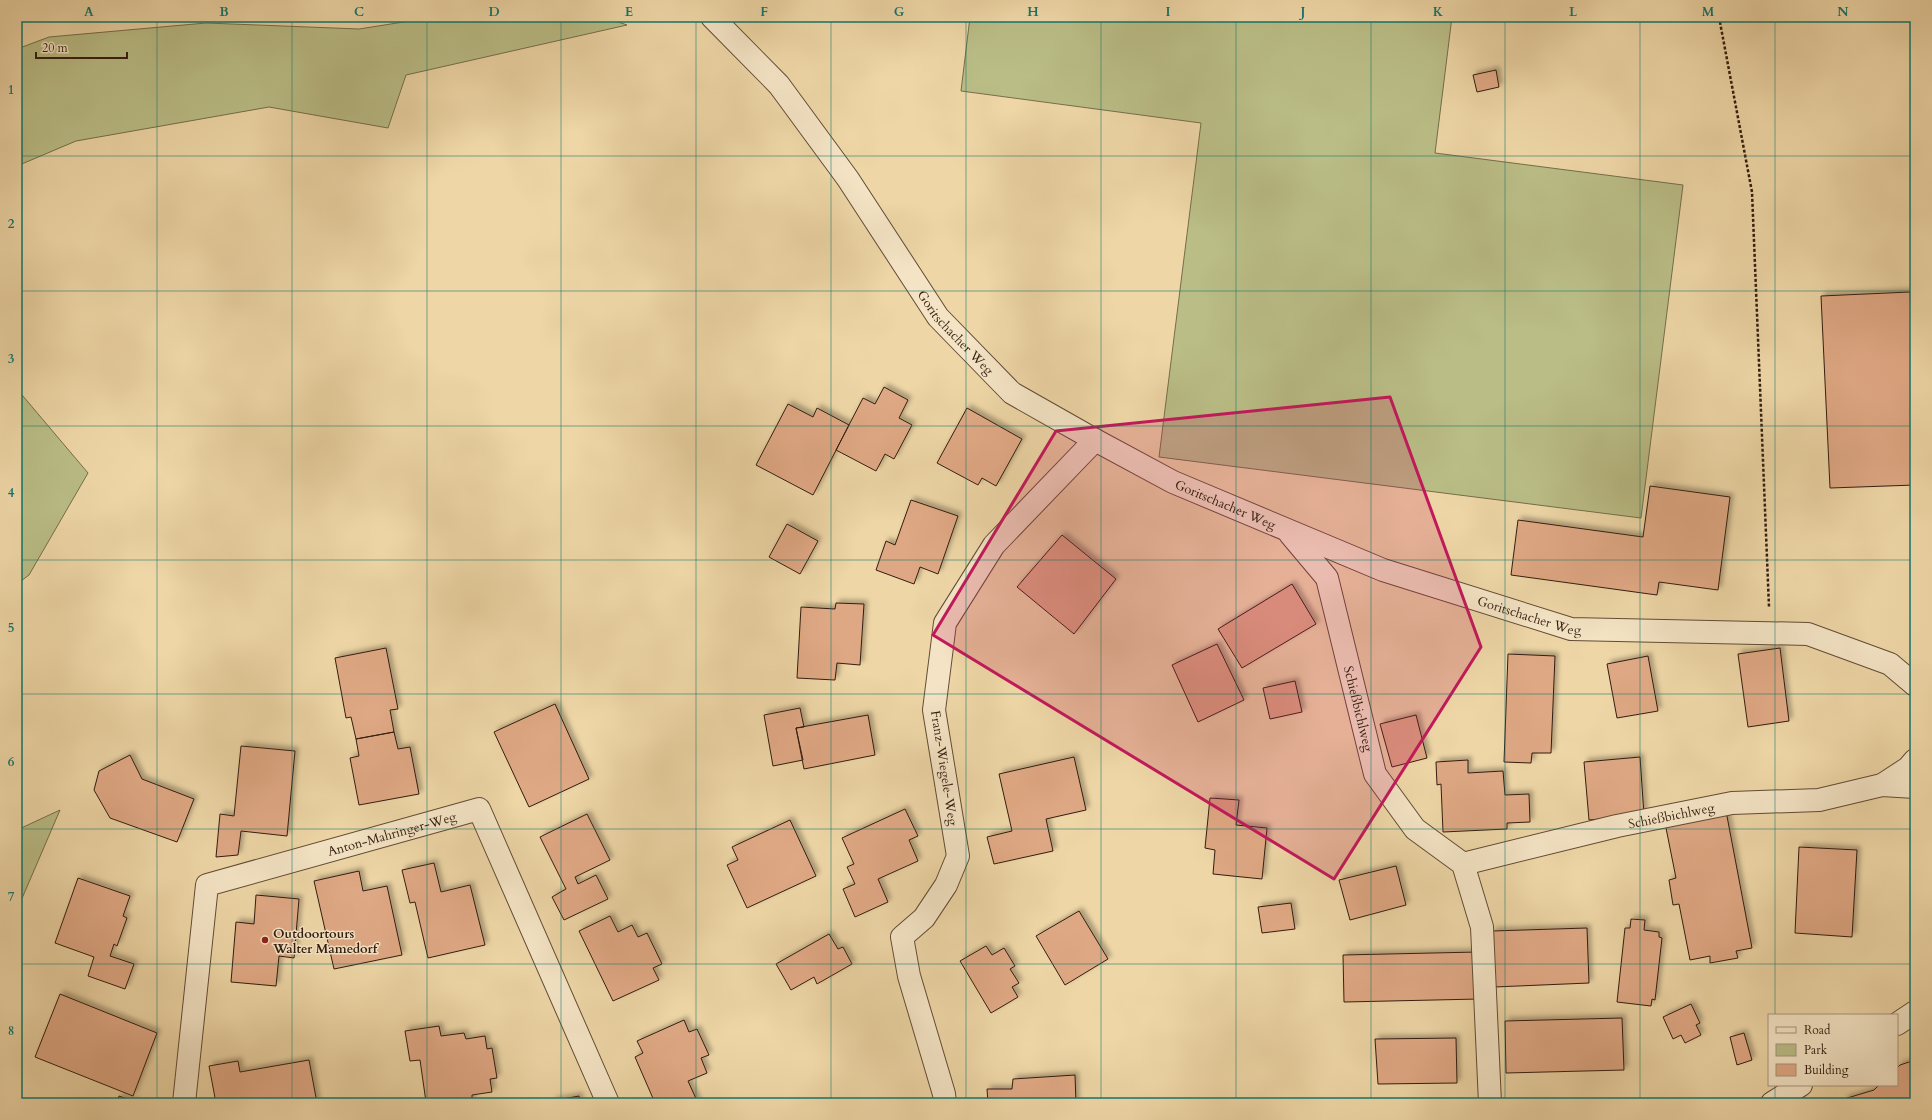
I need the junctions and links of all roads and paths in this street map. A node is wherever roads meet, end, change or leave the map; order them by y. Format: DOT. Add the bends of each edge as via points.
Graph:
graph roads {
  1 [pos="712,17"];
  2 [pos="1719,17"];
  3 [pos="1096,440"];
  4 [pos="1287,531"];
  5 [pos="1769,608"];
  6 [pos="1915,685"];
  7 [pos="1915,760"];
  8 [pos="1882,785"];
  9 [pos="1915,786"];
  10 [pos="1463,864"];
  11 [pos="1915,1012"];
  12 [pos="1898,1023"];
  13 [pos="1799,1086"];
  14 [pos="184,1103"];
  15 [pos="608,1103"];
  16 [pos="945,1103"];
  17 [pos="1490,1103"];
  18 [pos="1772,1103"];
  1 -- 3 [label="street, Goritschacher Weg" via="779,85 848,179 938,318 1012,393"];
  2 -- 5 [label="path" via="1752,192"];
  3 -- 4 [label="street, Goritschacher Weg" via="1173,482"];
  3 -- 16 [label="street, Franz-Wiegele-Weg" via="994,545 945,623 934,710 958,856 946,885 924,918 902,937 909,976"];
  4 -- 6 [label="street, Goritschacher Weg" via="1383,570 1571,629 1808,634 1890,664"];
  4 -- 10 [label="street, Schießbichlweg" via="1327,578 1375,774 1415,829"];
  7 -- 8 [label="street, Schießbichlweg" via="1908,768"];
  8 -- 9 [label="street, Schießbichlweg"];
  8 -- 10 [label="street, Schießbichlweg" via="1819,800 1732,803 1617,826"];
  10 -- 17 [label="street" via="1482,927"];
  11 -- 12 [label="street"];
  13 -- 18 [label="street"];
  14 -- 15 [label="street, Anton-Mahringer-Weg" via="207,884 479,809"];
}
